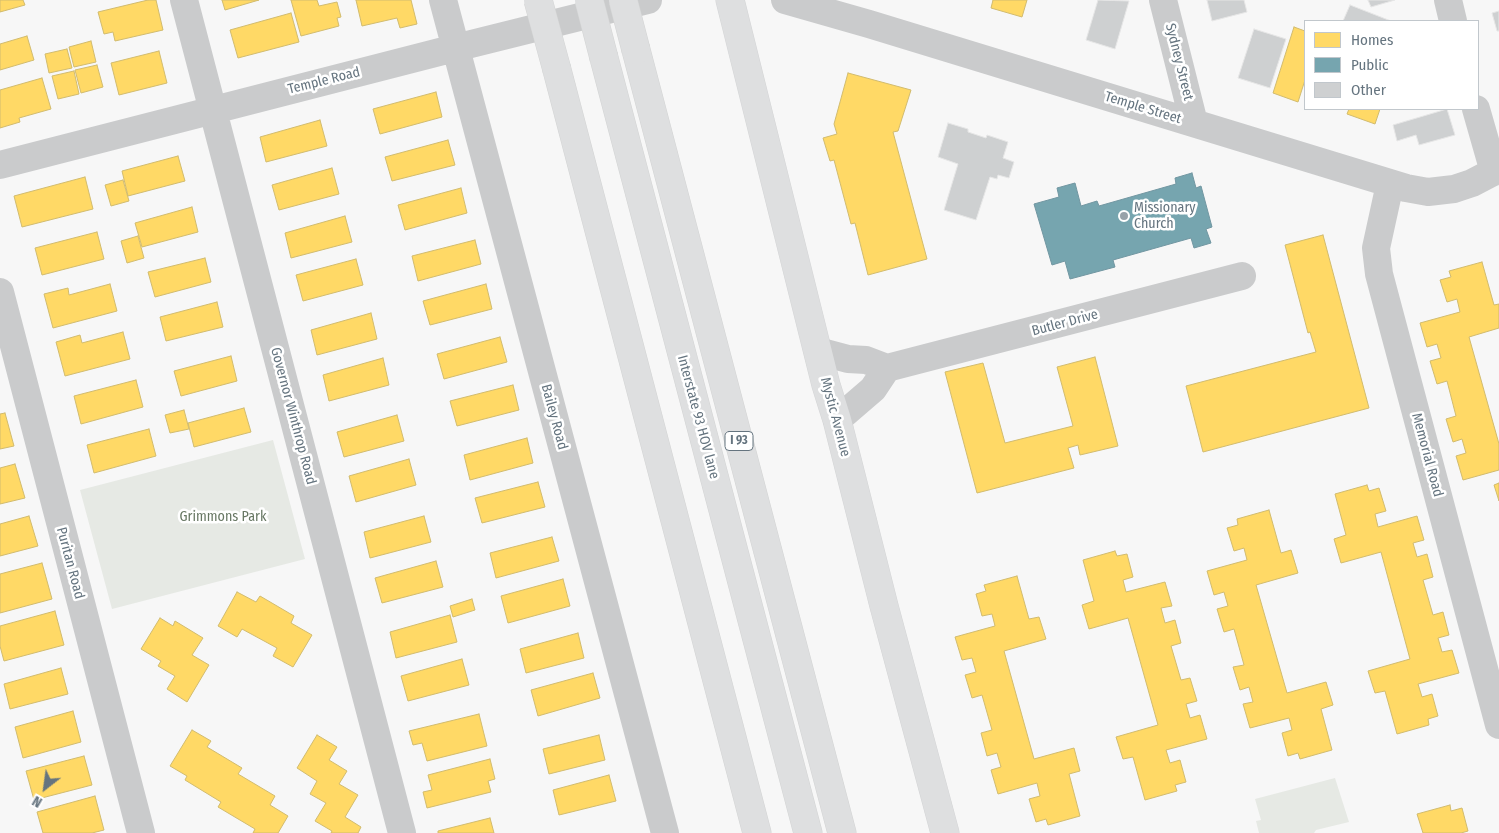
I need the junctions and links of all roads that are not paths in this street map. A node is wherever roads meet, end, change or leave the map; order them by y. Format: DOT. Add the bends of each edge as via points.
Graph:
graph roads {
  1 [pos="184,0"];
  2 [pos="443,0"];
  3 [pos="538,0"];
  4 [pos="589,0"];
  5 [pos="623,0"];
  6 [pos="648,0"];
  7 [pos="730,0"];
  8 [pos="785,0"];
  9 [pos="1163,0"];
  10 [pos="1448,0"];
  11 [pos="1453,20"];
  12 [pos="455,48"];
  13 [pos="213,110"];
  14 [pos="1476,110"];
  15 [pos="1194,123"];
  16 [pos="0,165"];
  17 [pos="1497,171"];
  18 [pos="1390,184"];
  19 [pos="1242,276"];
  20 [pos="0,292"];
  21 [pos="818,351"];
  22 [pos="887,368"];
  23 [pos="837,420"];
  24 [pos="1499,725"];
  25 [pos="141,833"];
  26 [pos="402,833"];
  27 [pos="665,833"];
  28 [pos="757,833"];
  29 [pos="808,833"];
  30 [pos="842,833"];
  31 [pos="945,833"];
  1 -- 13 [label="street, Governor Winthrop Road"];
  2 -- 12 [label="street, Bailey Road"];
  3 -- 28 [label="main road, bridge"];
  4 -- 29 [label="main road, Interstate 93 HOV lane / I 93, bridge"];
  5 -- 30 [label="main road, I 93, bridge"];
  6 -- 12 [label="street, Temple Road"];
  7 -- 21 [label="main road, Mystic Avenue"];
  8 -- 15 [label="street, Temple Street"];
  9 -- 15 [label="street, Sydney Street"];
  10 -- 11 [label="street"];
  12 -- 13 [label="street, Temple Road"];
  12 -- 27 [label="street, Bailey Road"];
  13 -- 16 [label="street, Temple Road"];
  13 -- 26 [label="street, Governor Winthrop Road"];
  14 -- 17 [label="street"];
  15 -- 18 [label="street, Temple Street"];
  17 -- 18 [label="street, Temple Street" via="1472,184 1441,191 1417,191"];
  18 -- 24 [label="street, Memorial Road" via="1376,248 1379,274"];
  19 -- 22 [label="street, Butler Drive"];
  20 -- 25 [label="street, Puritan Road"];
  21 -- 22 [label="street" via="866,360"];
  21 -- 23 [label="main road, Mystic Avenue"];
  22 -- 23 [label="street" via="873,389"];
  23 -- 31 [label="main road, Mystic Avenue"];
}
